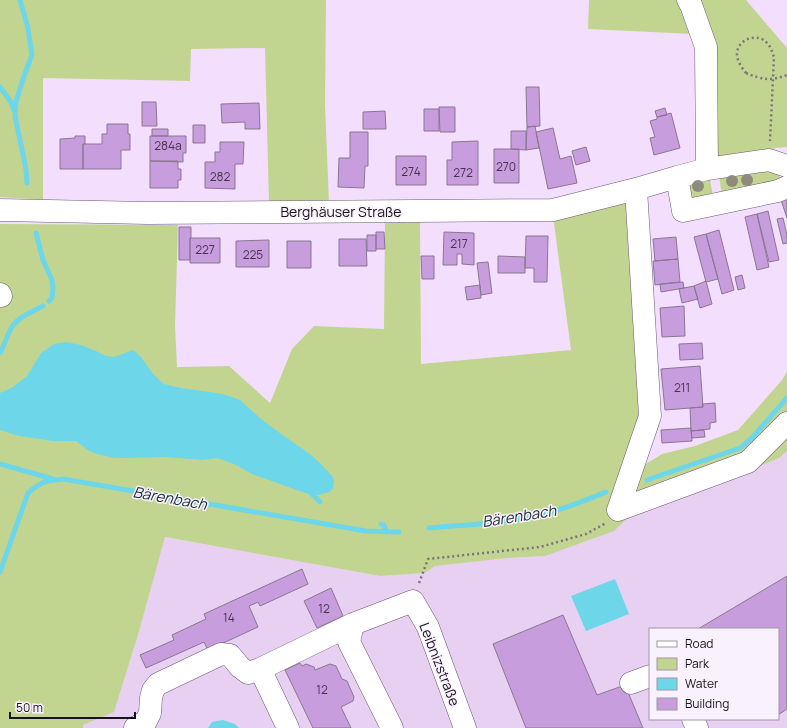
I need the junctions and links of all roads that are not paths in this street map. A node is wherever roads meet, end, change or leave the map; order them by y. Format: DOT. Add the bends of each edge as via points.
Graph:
graph roads {
  1 [pos="688,0"];
  2 [pos="778,163"];
  3 [pos="706,169"];
  4 [pos="677,177"];
  5 [pos="787,187"];
  6 [pos="636,189"];
  7 [pos="0,210"];
  8 [pos="787,423"];
  9 [pos="353,624"];
  10 [pos="260,669"];
  11 [pos="135,728"];
  12 [pos="288,728"];
  13 [pos="392,728"];
  14 [pos="465,728"];
  1 -- 3 [label="street" via="706,47"];
  2 -- 3 [label="street, Berghäuser Straße"];
  3 -- 4 [label="street, Berghäuser Straße"];
  4 -- 5 [label="street" via="683,211"];
  4 -- 6 [label="street, Berghäuser Straße"];
  6 -- 7 [label="street, Berghäuser Straße" via="553,210 148,213"];
  6 -- 8 [label="street" via="650,416 618,510 748,462"];
  9 -- 10 [label="street"];
  9 -- 13 [label="street" via="349,642"];
  9 -- 14 [label="street, Leibnizstraße" via="413,600 428,627"];
  10 -- 11 [label="street" via="248,673 230,655 221,654 158,684 153,690 150,713 146,721"];
  10 -- 12 [label="street"];
}
